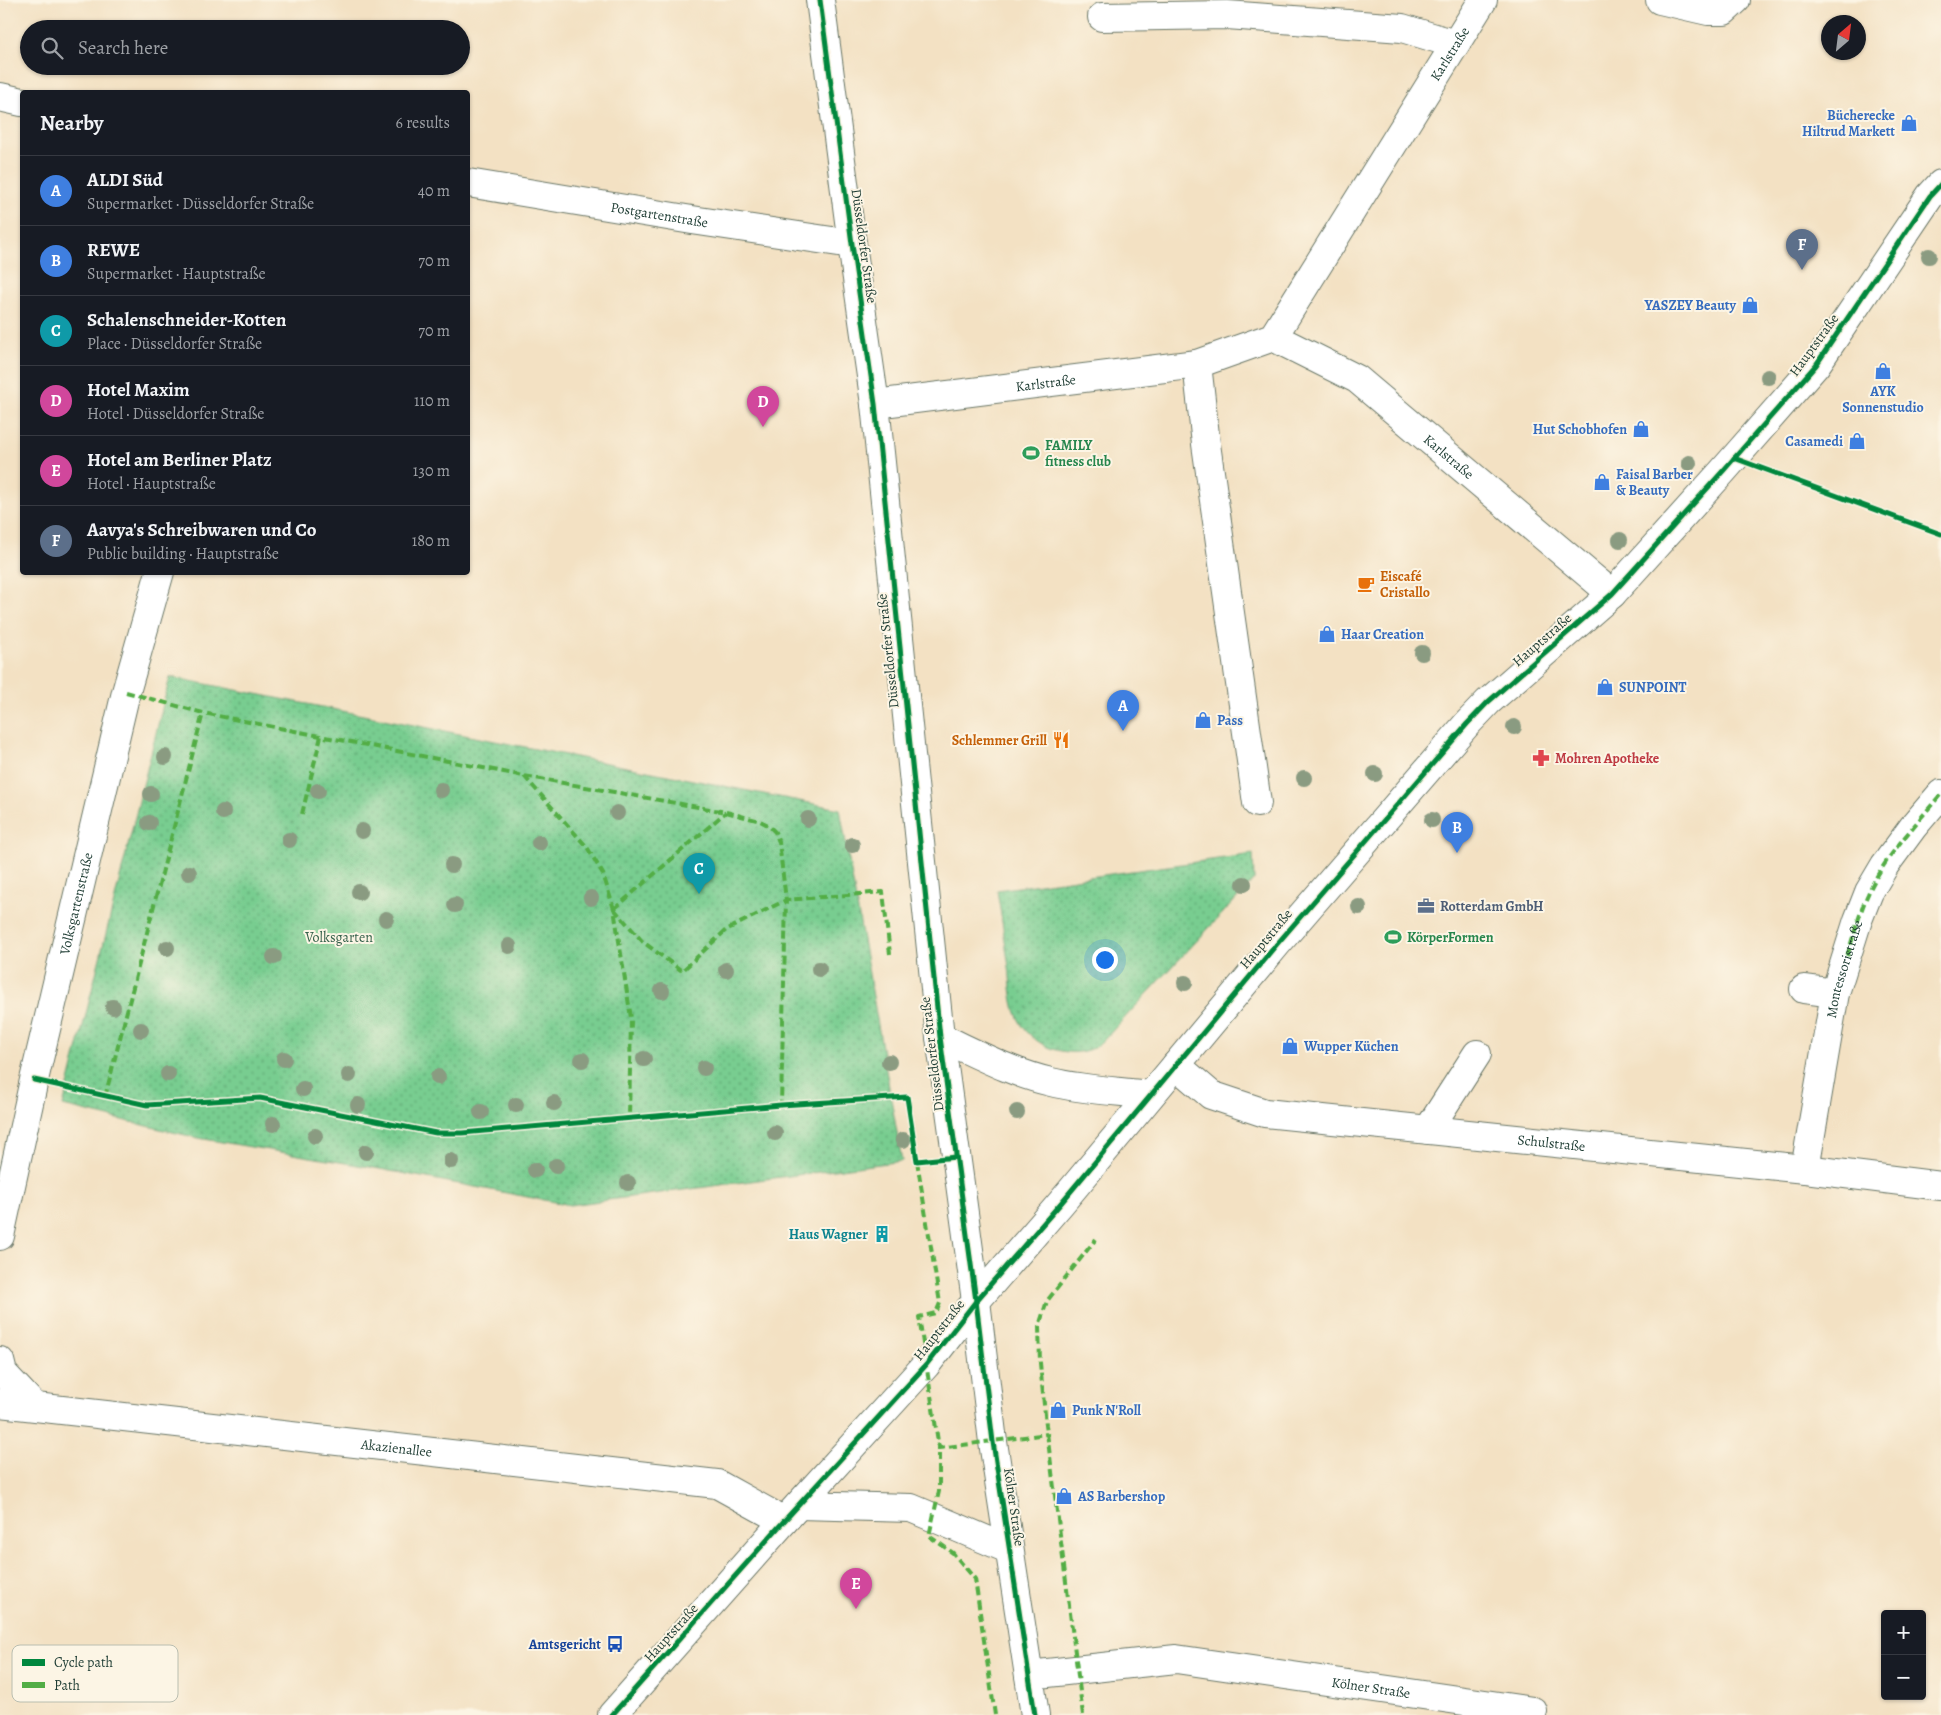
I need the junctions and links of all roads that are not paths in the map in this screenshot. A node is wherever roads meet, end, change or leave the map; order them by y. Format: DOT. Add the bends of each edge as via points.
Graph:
graph roads {
  1 [pos="820,0"];
  2 [pos="1483,0"];
  3 [pos="1660,0"];
  4 [pos="1736,0"];
  5 [pos="1228,8"];
  6 [pos="1102,17"];
  7 [pos="1455,44"];
  8 [pos="0,97"];
  9 [pos="20,102"];
  10 [pos="470,183"];
  11 [pos="1941,184"];
  12 [pos="852,244"];
  13 [pos="1273,337"];
  14 [pos="1197,364"];
  15 [pos="875,404"];
  16 [pos="159,575"];
  17 [pos="1612,594"];
  18 [pos="1941,794"];
  19 [pos="1257,802"];
  20 [pos="1804,989"];
  21 [pos="1836,993"];
  22 [pos="940,1037"];
  23 [pos="1477,1054"];
  24 [pos="1176,1065"];
  25 [pos="1150,1095"];
  26 [pos="1428,1130"];
  27 [pos="1804,1169"];
  28 [pos="1941,1186"];
  29 [pos="0,1236"];
  30 [pos="976,1301"];
  31 [pos="0,1361"];
  32 [pos="0,1403"];
  33 [pos="34,1406"];
  34 [pos="791,1513"];
  35 [pos="1008,1549"];
  36 [pos="1030,1675"];
  37 [pos="1533,1711"];
  38 [pos="612,1715"];
  39 [pos="1035,1715"];
  1 -- 12 [label="street, Düsseldorfer Straße"];
  2 -- 7 [label="street, Karlstraße"];
  3 -- 4 [label="street" via="1708,11 1724,11"];
  5 -- 6 [label="street"];
  5 -- 7 [label="street" via="1402,28"];
  7 -- 13 [label="street, Karlstraße"];
  8 -- 9 [label="street"];
  10 -- 12 [label="street, Postgartenstraße"];
  11 -- 17 [label="street, Hauptstraße" via="1816,365"];
  12 -- 15 [label="street, Düsseldorfer Straße"];
  13 -- 14 [label="street, Karlstraße"];
  13 -- 17 [label="street, Karlstraße" via="1357,379"];
  14 -- 15 [label="street, Karlstraße"];
  14 -- 19 [label="street"];
  15 -- 22 [label="street, Düsseldorfer Straße"];
  16 -- 29 [label="street, Volksgartenstraße" via="124,702"];
  17 -- 24 [label="street, Hauptstraße" via="1467,724 1319,893"];
  18 -- 21 [label="street, Montessoristraße" via="1885,865 1869,892"];
  20 -- 21 [label="street"];
  21 -- 27 [label="street, Montessoristraße"];
  22 -- 25 [label="street" via="1011,1069 1051,1082"];
  22 -- 30 [label="street, Düsseldorfer Straße"];
  23 -- 26 [label="street"];
  24 -- 25 [label="street, Hauptstraße"];
  24 -- 26 [label="street, Schulstraße" via="1210,1095 1265,1114"];
  25 -- 30 [label="street, Hauptstraße"];
  26 -- 27 [label="street, Schulstraße"];
  27 -- 28 [label="street, Schulstraße"];
  30 -- 34 [label="street, Hauptstraße" via="926,1366"];
  30 -- 35 [label="street, Kölner Straße"];
  31 -- 33 [label="street" via="3,1372"];
  32 -- 33 [label="street, Akazienallee"];
  33 -- 34 [label="street, Akazienallee" via="717,1484"];
  34 -- 35 [label="street" via="911,1508"];
  34 -- 38 [label="street, Hauptstraße"];
  35 -- 36 [label="street, Kölner Straße"];
  36 -- 37 [label="street, Kölner Straße" via="1176,1659"];
  36 -- 39 [label="street, Kölner Straße"];
}
